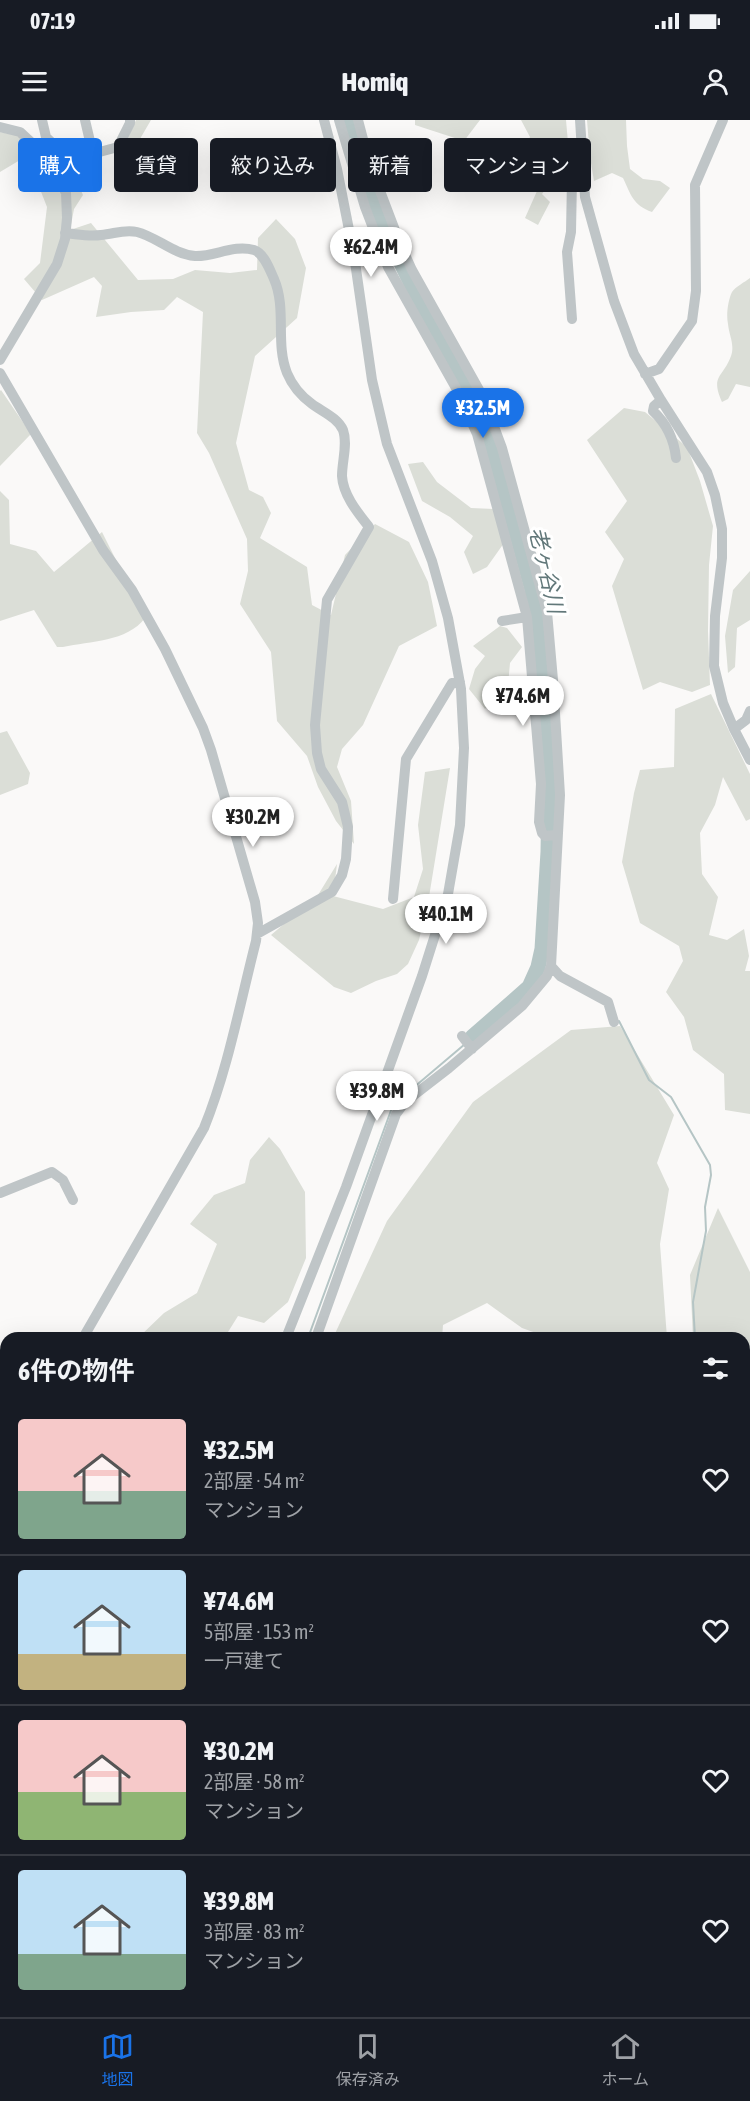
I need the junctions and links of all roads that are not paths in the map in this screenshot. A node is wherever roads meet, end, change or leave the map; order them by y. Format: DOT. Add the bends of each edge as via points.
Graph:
graph roads {
  1 [pos="42,120"];
  2 [pos="85,120"];
  3 [pos="130,120"];
  4 [pos="324,120"];
  5 [pos="339,120"];
  6 [pos="358,120"];
  7 [pos="580,120"];
  8 [pos="723,120"];
  9 [pos="0,127"];
  10 [pos="47,138"];
  11 [pos="89,138"];
  12 [pos="579,138"];
  13 [pos="102,151"];
  14 [pos="348,154"];
  15 [pos="348,170"];
  16 [pos="338,173"];
  17 [pos="360,192"];
  18 [pos="576,192"];
  19 [pos="582,192"];
  20 [pos="65,233"];
  21 [pos="412,270"];
  22 [pos="394,279"];
  23 [pos="572,319"];
  24 [pos="0,360"];
  25 [pos="0,373"];
  26 [pos="645,374"];
  27 [pos="661,400"];
  28 [pos="675,458"];
  29 [pos="527,617"];
  30 [pos="502,621"];
  31 [pos="460,682"];
  32 [pos="750,711"];
  33 [pos="734,729"];
  34 [pos="750,760"];
  35 [pos="556,835"];
  36 [pos="393,899"];
  37 [pos="257,934"];
  38 [pos="550,970"];
  39 [pos="614,1022"];
  40 [pos="462,1036"];
  41 [pos="472,1049"];
  42 [pos="357,1192"];
  43 [pos="0,1193"];
  44 [pos="73,1200"];
  45 [pos="86,1332"];
  46 [pos="289,1332"];
  47 [pos="318,1332"];
  1 -- 10 [label="street"];
  2 -- 11 [label="street"];
  3 -- 13 [label="street" via="117,147"];
  4 -- 16 [label="street"];
  5 -- 14 [label="street"];
  6 -- 21 [label="street" via="369,162"];
  7 -- 12 [label="street"];
  8 -- 26 [label="street" via="695,185 696,291 692,321 658,369"];
  9 -- 20 [label="street" via="20,132 49,159 66,193"];
  15 -- 16 [label="street"];
  16 -- 31 [label="street" via="384,433 432,561"];
  17 -- 22 [label="street"];
  18 -- 23 [label="street" via="567,252"];
  19 -- 26 [label="street" via="614,301"];
  20 -- 24 [label="street" via="57,264"];
  20 -- 37 [label="street" via="90,236 127,230 191,255 238,249 261,254 279,299 280,346 287,373 295,388 343,430 342,478 349,498 369,527 327,600 315,725 321,769 342,802 348,827 346,860 332,892"];
  21 -- 22 [label="street"];
  21 -- 35 [label="street" via="483,397 502,448 547,612 560,795"];
  22 -- 29 [label="street" via="456,388 477,434"];
  25 -- 37 [label="street" via="97,541 152,624 203,728 255,902"];
  26 -- 27 [label="street"];
  27 -- 28 [label="street" via="653,411 672,436"];
  27 -- 33 [label="street" via="707,472 715,495 722,529 722,558 714,666"];
  29 -- 30 [label="street"];
  29 -- 35 [label="street" via="541,784 540,822 545,836"];
  31 -- 36 [label="street" via="452,683 406,759"];
  31 -- 42 [label="street" via="464,748 460,825 448,894"];
  32 -- 33 [label="street"];
  33 -- 34 [label="street"];
  35 -- 38 [label="street"];
  37 -- 45 [label="street" via="226,1060 204,1128"];
  38 -- 39 [label="street" via="608,1002"];
  38 -- 41 [label="street" via="522,1006"];
  40 -- 41 [label="street"];
  41 -- 42 [label="street" via="405,1102"];
  42 -- 46 [label="street"];
  42 -- 47 [label="street"];
  43 -- 44 [label="street" via="52,1172 63,1180"];
}
